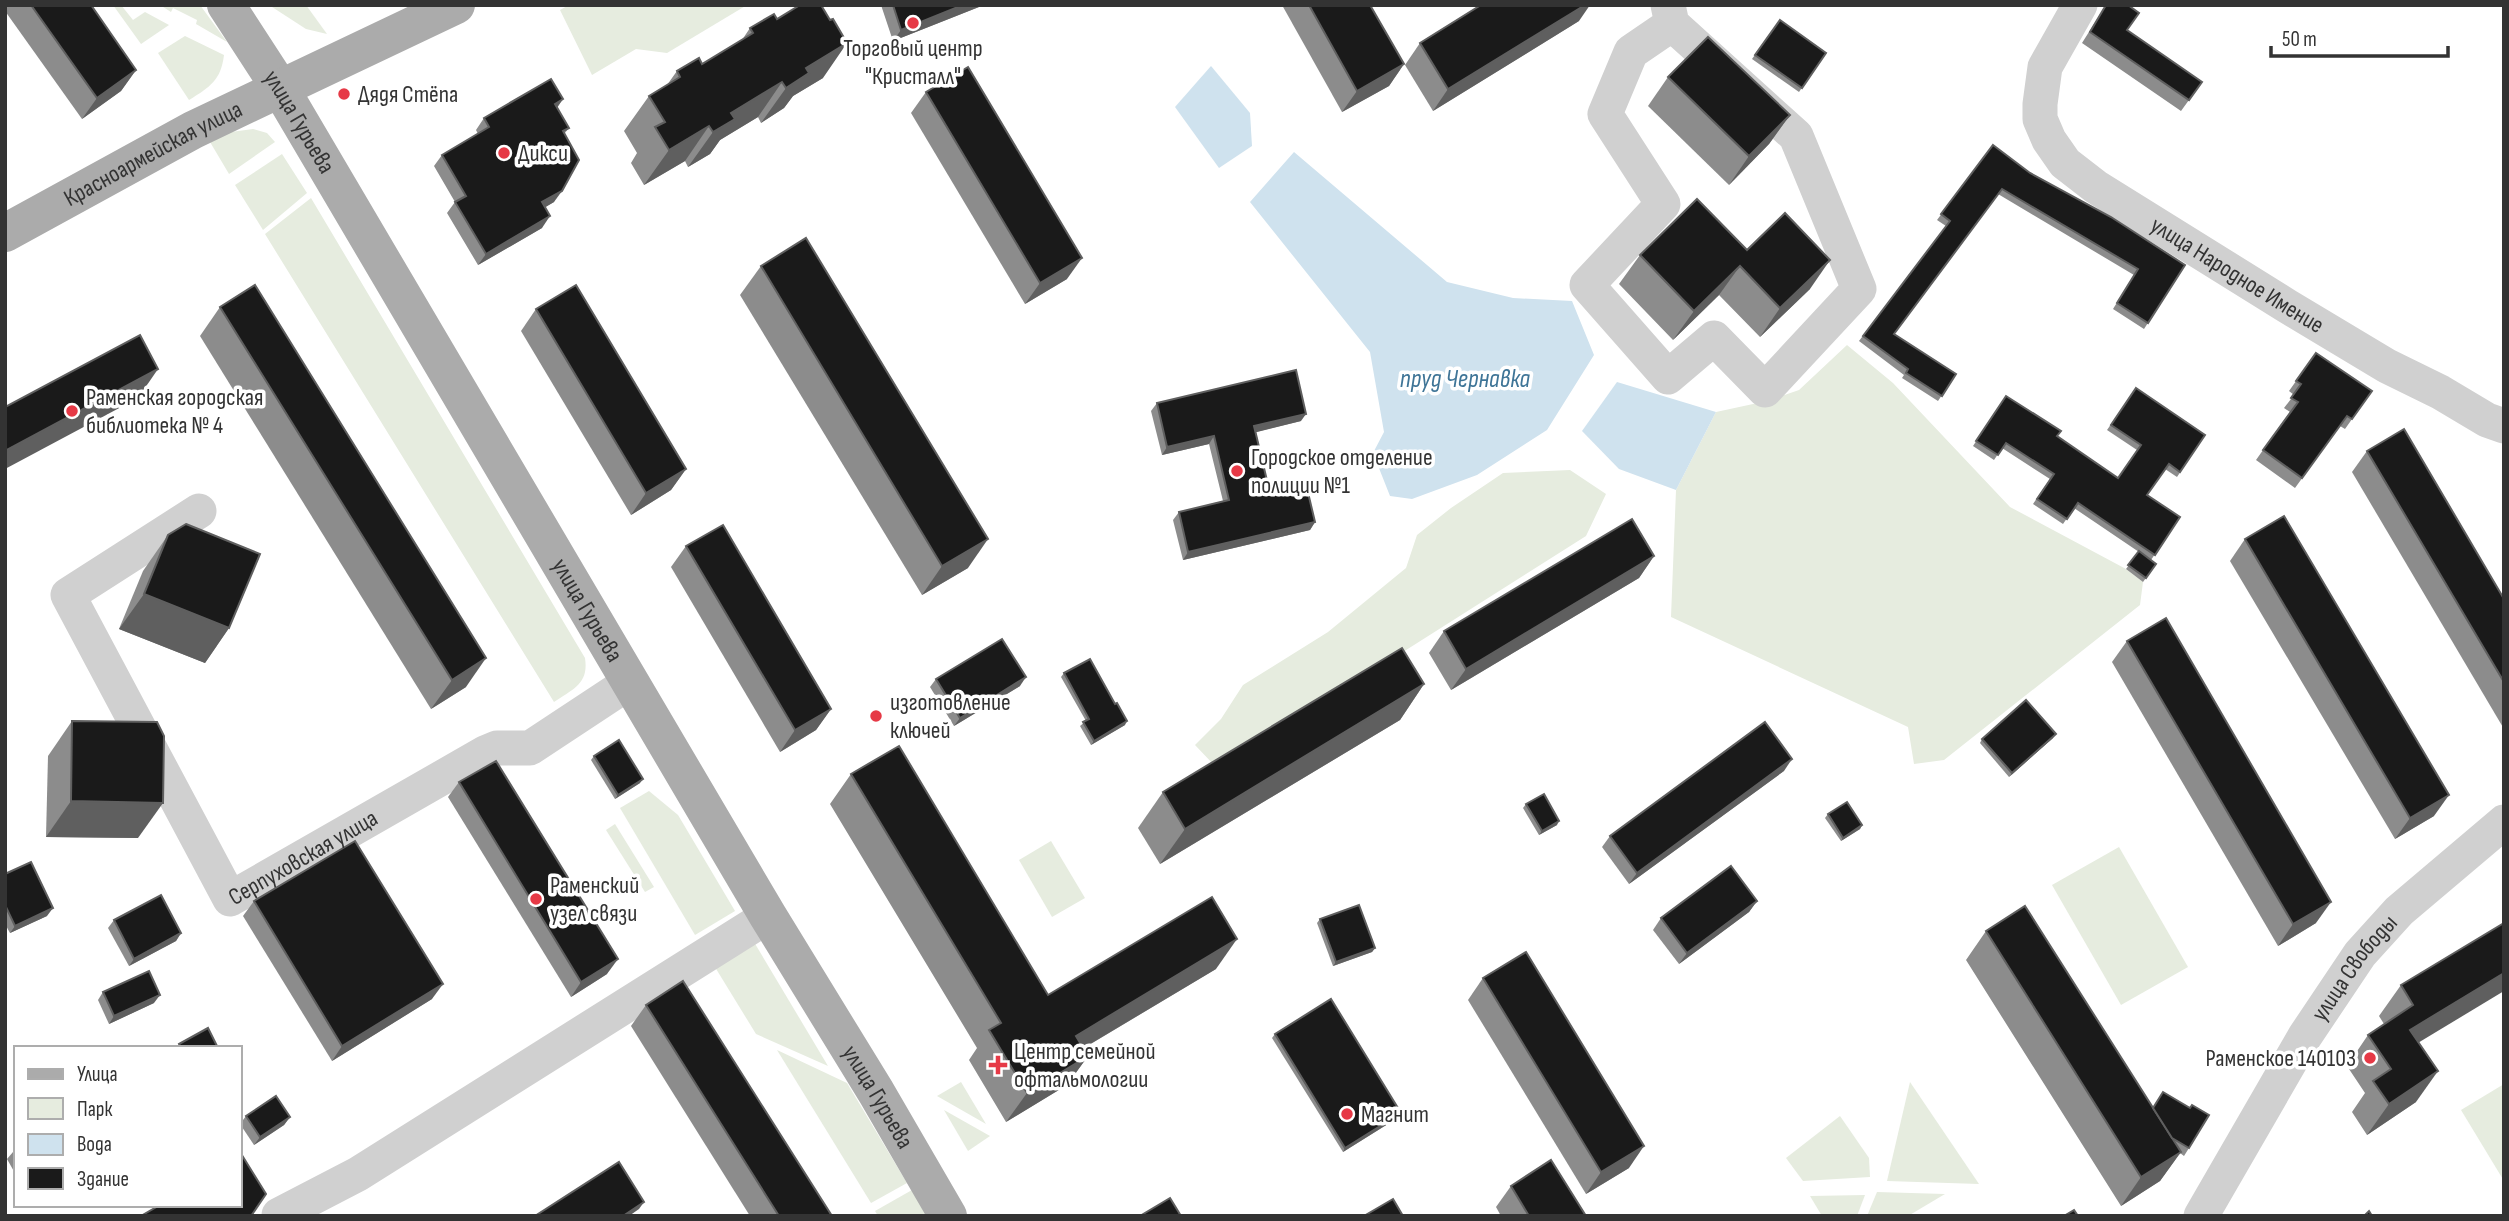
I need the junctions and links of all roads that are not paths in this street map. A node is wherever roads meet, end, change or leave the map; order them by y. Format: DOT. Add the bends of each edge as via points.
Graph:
graph roads {
  1 [pos="226,5"];
  2 [pos="456,5"];
  3 [pos="2080,5"];
  4 [pos="1670,15"];
  5 [pos="280,88"];
  6 [pos="5,233"];
  7 [pos="2504,426"];
  8 [pos="199,511"];
  9 [pos="630,682"];
  10 [pos="2504,822"];
  11 [pos="768,916"];
  12 [pos="279,1215"];
  13 [pos="948,1216"];
  14 [pos="2201,1216"];
  1 -- 5 [label="main road, улица Гурьева"];
  2 -- 5 [label="main road, Красноармейская улица"];
  3 -- 7 [label="street, улица Народное Имение" via="2045,67 2040,119 2065,163 2096,187 2387,366"];
  4 -- 4 [label="street" via="1796,136 1859,289 1765,390 1714,338 1668,377 1587,285 1663,204 1605,114 1631,52"];
  5 -- 6 [label="main road, Красноармейская улица"];
  5 -- 9 [label="main road, улица Гурьева"];
  8 -- 9 [label="street, Серпуховская улица" via="68,595 230,900 485,753 497,747 530,748"];
  9 -- 11 [label="main road, улица Гурьева"];
  10 -- 14 [label="street, улица Свободы" via="2399,911 2360,954 2305,1036"];
  11 -- 12 [label="street" via="358,1174"];
  11 -- 13 [label="main road, улица Гурьева"];
}
